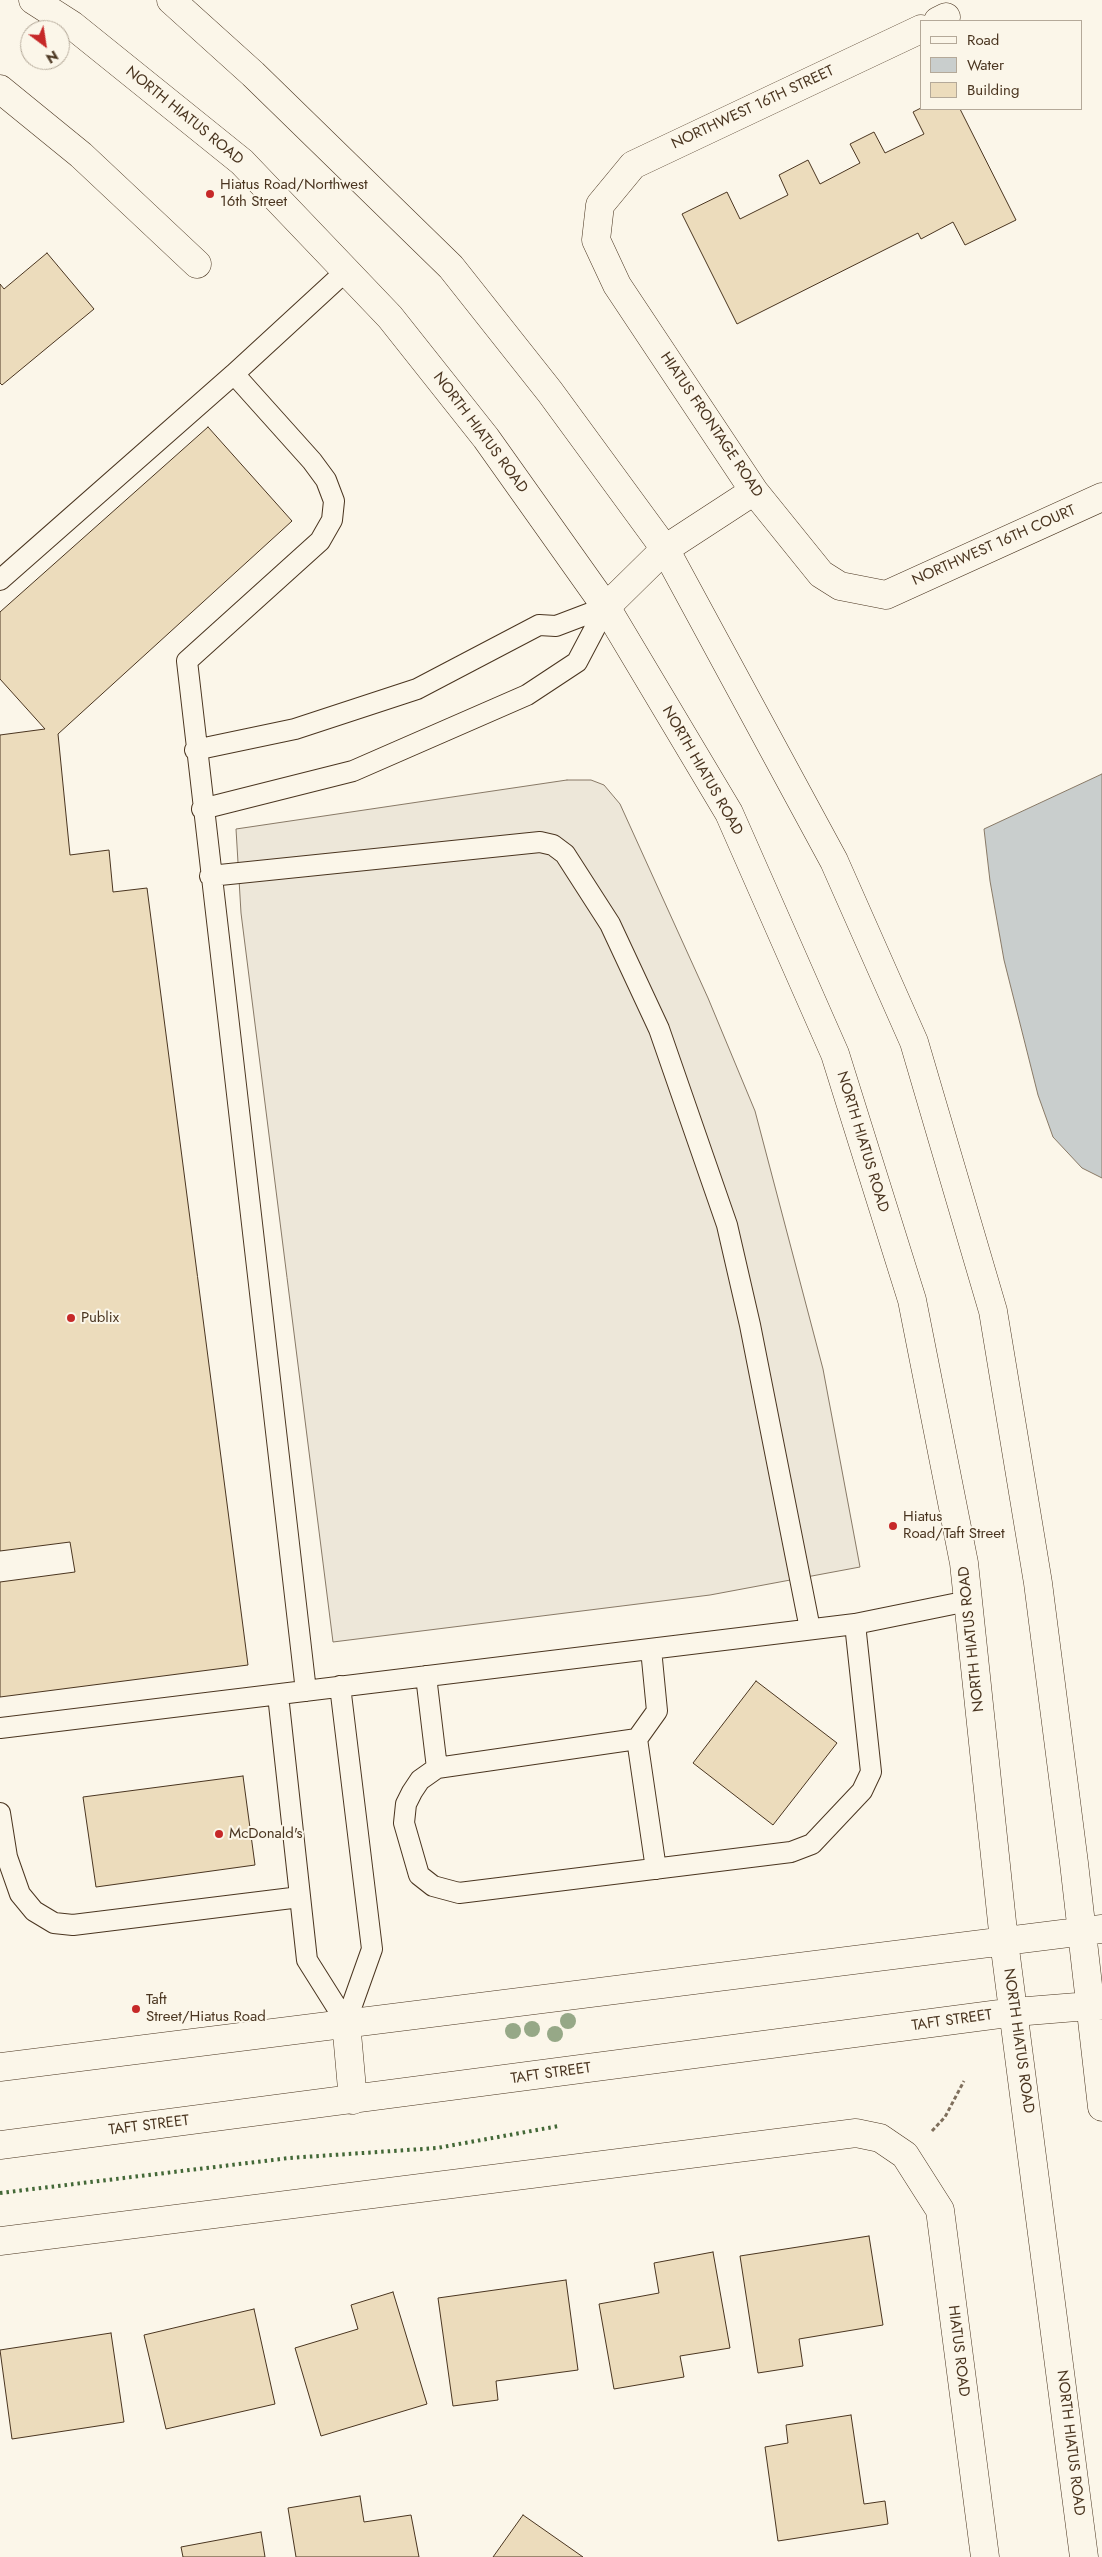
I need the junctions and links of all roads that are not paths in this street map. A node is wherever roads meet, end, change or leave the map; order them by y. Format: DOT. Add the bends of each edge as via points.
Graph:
graph roads {
  1 [pos="33,0"];
  2 [pos="171,0"];
  3 [pos="920,29"];
  4 [pos="3,97"];
  5 [pos="600,205"];
  6 [pos="197,264"];
  7 [pos="346,271"];
  8 [pos="234,374"];
  9 [pos="754,491"];
  10 [pos="1102,497"];
  11 [pos="666,549"];
  12 [pos="0,580"];
  13 [pos="886,595"];
  14 [pos="606,607"];
  15 [pos="196,750"];
  16 [pos="202,809"];
  17 [pos="210,876"];
  18 [pos="968,1601"];
  19 [pos="854,1624"];
  20 [pos="810,1629"];
  21 [pos="651,1649"];
  22 [pos="426,1676"];
  23 [pos="340,1686"];
  24 [pos="306,1691"];
  25 [pos="278,1695"];
  26 [pos="0,1728"];
  27 [pos="637,1740"];
  28 [pos="437,1768"];
  29 [pos="0,1813"];
  30 [pos="656,1869"];
  31 [pos="300,1897"];
  32 [pos="1092,1931"];
  33 [pos="1004,1941"];
  34 [pos="1095,2006"];
  35 [pos="1015,2012"];
  36 [pos="346,2022"];
  37 [pos="0,2067"];
  38 [pos="353,2100"];
  39 [pos="1102,2107"];
  40 [pos="0,2145"];
  41 [pos="0,2242"];
  42 [pos="1091,2524"];
  43 [pos="985,2557"];
  44 [pos="1084,2557"];
  1 -- 7 [label="main road, NORTH HIATUS ROAD" via="72,26 242,162"];
  2 -- 11 [label="main road" via="254,74 451,267 550,392"];
  3 -- 5 [label="main road, NORTHWEST 16TH STREET" via="633,165"];
  4 -- 6 [label="main road" via="81,155"];
  5 -- 9 [label="main road, HIATUS FRONTAGE ROAD" via="596,240 617,285"];
  7 -- 8 [label="lane"];
  7 -- 14 [label="main road, NORTH HIATUS ROAD" via="390,317 486,438"];
  8 -- 12 [label="lane"];
  8 -- 15 [label="lane" via="312,461 326,480 334,501 332,520 320,541 187,661"];
  9 -- 11 [label="main road"];
  9 -- 13 [label="main road, HIATUS FRONTAGE ROAD" via="821,574 840,586"];
  10 -- 13 [label="main road, NORTHWEST 16TH COURT"];
  11 -- 14 [label="main road"];
  11 -- 32 [label="main road" via="834,860 914,1042 993,1311"];
  14 -- 15 [label="lane" via="556,626 539,625 417,689 295,730"];
  14 -- 16 [label="lane" via="577,662 527,695 353,771"];
  14 -- 18 [label="main road, NORTH HIATUS ROAD" via="729,813 835,1054 912,1300 964,1563"];
  15 -- 16 [label="lane"];
  16 -- 17 [label="lane"];
  17 -- 20 [label="lane" via="540,842 553,845 564,854 610,924 659,1029 727,1226 750,1325"];
  17 -- 24 [label="lane"];
  18 -- 19 [label="lane"];
  18 -- 33 [label="main road, NORTH HIATUS ROAD"];
  19 -- 20 [label="lane"];
  19 -- 30 [label="lane" via="871,1772 862,1792 812,1844 791,1852"];
  20 -- 21 [label="lane"];
  21 -- 22 [label="lane"];
  21 -- 27 [label="lane" via="657,1711"];
  22 -- 23 [label="lane"];
  22 -- 28 [label="lane"];
  23 -- 24 [label="lane"];
  23 -- 36 [label="lane" via="372,1949"];
  24 -- 25 [label="lane"];
  25 -- 26 [label="lane"];
  25 -- 31 [label="lane"];
  27 -- 28 [label="lane"];
  27 -- 30 [label="lane"];
  28 -- 30 [label="lane" via="420,1780 412,1792 406,1804 404,1823 419,1874 433,1886 459,1893"];
  29 -- 31 [label="lane" via="7,1858 20,1894 34,1911 54,1923 73,1925"];
  31 -- 36 [label="lane" via="307,1960"];
  32 -- 33 [label="main road"];
  32 -- 34 [label="main road"];
  33 -- 35 [label="main road, NORTH HIATUS ROAD"];
  33 -- 36 [label="main road"];
  34 -- 35 [label="main road, TAFT STREET"];
  34 -- 39 [label="main road"];
  35 -- 38 [label="main road, TAFT STREET"];
  35 -- 42 [label="main road, NORTH HIATUS ROAD"];
  36 -- 37 [label="main road"];
  36 -- 38 [label="main road"];
  38 -- 40 [label="main road, TAFT STREET"];
  41 -- 43 [label="main road, HIATUS ROAD" via="856,2133 880,2138 905,2155 940,2210"];
  42 -- 44 [label="main road, NORTH HIATUS ROAD"];
}
